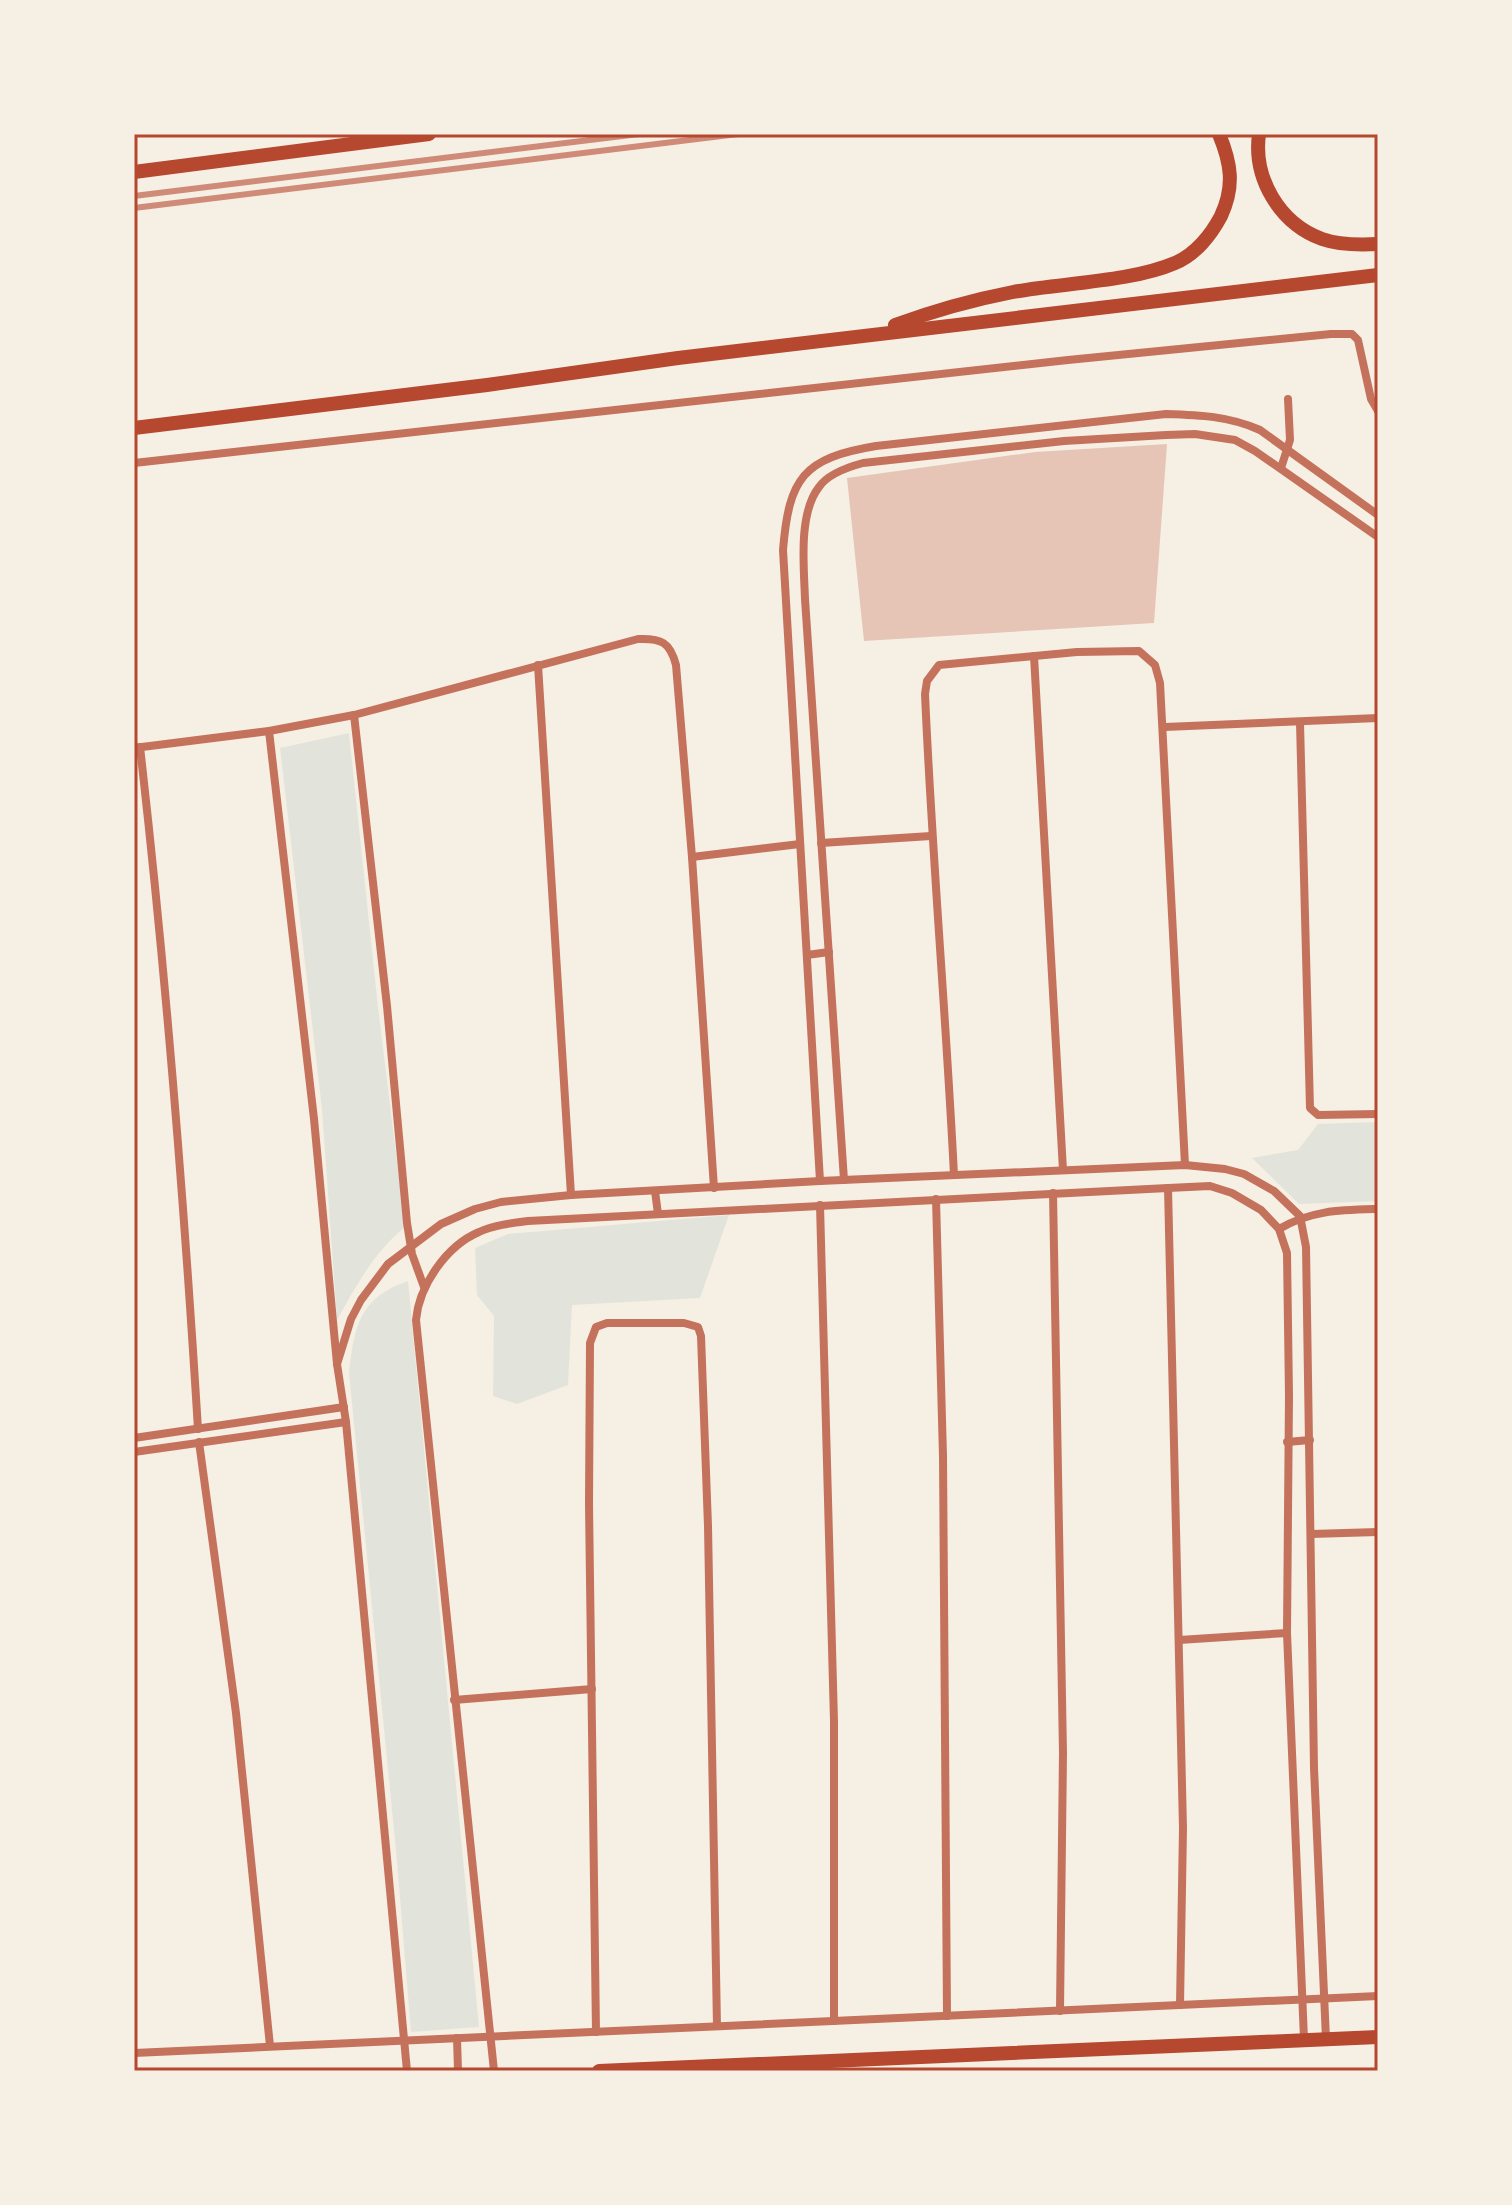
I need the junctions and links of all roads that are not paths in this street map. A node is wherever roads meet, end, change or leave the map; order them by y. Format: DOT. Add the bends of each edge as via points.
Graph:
graph roads {
  1 [pos="429,134"];
  2 [pos="1219,134"];
  3 [pos="1259,134"];
  4 [pos="134,172"];
  5 [pos="1378,244"];
  6 [pos="1378,275"];
  7 [pos="868,335"];
  8 [pos="1288,399"];
  9 [pos="1378,411"];
  10 [pos="134,428"];
  11 [pos="1288,448"];
  12 [pos="134,463"];
  13 [pos="1281,468"];
  14 [pos="805,475"];
  15 [pos="818,487"];
  16 [pos="1378,515"];
  17 [pos="1378,537"];
  18 [pos="1034,656"];
  19 [pos="538,665"];
  20 [pos="354,715"];
  21 [pos="1378,718"];
  22 [pos="1300,723"];
  23 [pos="1165,727"];
  24 [pos="269,731"];
  25 [pos="137,747"];
  26 [pos="797,762"];
  27 [pos="816,762"];
  28 [pos="931,836"];
  29 [pos="821,843"];
  30 [pos="800,844"];
  31 [pos="692,857"];
  32 [pos="829,952"];
  33 [pos="807,955"];
  34 [pos="1378,1114"];
  35 [pos="1185,1165"];
  36 [pos="1063,1170"];
  37 [pos="1012,1174"];
  38 [pos="954,1175"];
  39 [pos="844,1180"];
  40 [pos="820,1181"];
  41 [pos="714,1188"];
  42 [pos="1168,1188"];
  43 [pos="655,1191"];
  44 [pos="1053,1193"];
  45 [pos="571,1195"];
  46 [pos="1014,1195"];
  47 [pos="936,1199"];
  48 [pos="820,1205"];
  49 [pos="1378,1209"];
  50 [pos="658,1214"];
  51 [pos="1300,1216"];
  52 [pos="1279,1229"];
  53 [pos="411,1245"];
  54 [pos="424,1287"];
  55 [pos="337,1364"];
  56 [pos="344,1407"];
  57 [pos="346,1422"];
  58 [pos="198,1429"];
  59 [pos="139,1437"];
  60 [pos="1310,1440"];
  61 [pos="199,1442"];
  62 [pos="1287,1442"];
  63 [pos="144,1450"];
  64 [pos="134,1452"];
  65 [pos="1378,1532"];
  66 [pos="1311,1534"];
  67 [pos="1287,1633"];
  68 [pos="1179,1640"];
  69 [pos="592,1689"];
  70 [pos="454,1700"];
  71 [pos="1314,1768"];
  72 [pos="1292,1769"];
  73 [pos="1378,1996"];
  74 [pos="1322,1999"];
  75 [pos="1302,2000"];
  76 [pos="1180,2005"];
  77 [pos="1060,2011"];
  78 [pos="947,2016"];
  79 [pos="834,2021"];
  80 [pos="717,2026"];
  81 [pos="596,2032"];
  82 [pos="491,2036"];
  83 [pos="1378,2037"];
  84 [pos="457,2038"];
  85 [pos="1304,2039"];
  86 [pos="1326,2039"];
  87 [pos="405,2040"];
  88 [pos="270,2046"];
  89 [pos="134,2053"];
  90 [pos="407,2071"];
  91 [pos="458,2071"];
  92 [pos="494,2071"];
  93 [pos="599,2071"];
  1 -- 4 [label="main road"];
  2 -- 7 [label="main road" via="1231,164 1228,197 1204,242 1177,263 1012,292"];
  3 -- 5 [label="main road" via="1261,174 1294,224 1323,240"];
  6 -- 7 [label="main road"];
  7 -- 10 [label="main road"];
  8 -- 11 [label="street"];
  9 -- 12 [label="street" via="1358,340 1352,334 1331,334"];
  11 -- 13 [label="street"];
  11 -- 14 [label="street" via="1243,422 1166,414 876,446 831,456"];
  11 -- 16 [label="street"];
  13 -- 15 [label="street" via="1235,440 1166,435 863,463"];
  13 -- 17 [label="street"];
  14 -- 15 [label="street"];
  14 -- 26 [label="street" via="787,510 783,550"];
  15 -- 27 [label="street" via="803,548"];
  18 -- 23 [label="street" via="1139,651 1155,665"];
  18 -- 28 [label="street" via="939,665 927,681"];
  18 -- 36 [label="street"];
  19 -- 20 [label="street"];
  19 -- 31 [label="street" via="638,639 659,639 671,648"];
  19 -- 45 [label="street"];
  20 -- 24 [label="street"];
  20 -- 53 [label="street"];
  21 -- 22 [label="street"];
  22 -- 23 [label="street"];
  22 -- 34 [label="street" via="1310,1108 1327,1116"];
  23 -- 35 [label="street"];
  24 -- 25 [label="street"];
  24 -- 55 [label="street"];
  25 -- 58 [label="street" via="153,862"];
  26 -- 27 [label="street"];
  26 -- 30 [label="street"];
  27 -- 29 [label="street"];
  28 -- 29 [label="street"];
  28 -- 38 [label="street"];
  29 -- 32 [label="street"];
  30 -- 31 [label="street"];
  30 -- 33 [label="street"];
  31 -- 41 [label="street"];
  32 -- 33 [label="street"];
  32 -- 39 [label="street"];
  33 -- 40 [label="street"];
  35 -- 36 [label="street"];
  35 -- 51 [label="street" via="1244,1174 1274,1191"];
  36 -- 37 [label="street"];
  37 -- 38 [label="street"];
  37 -- 46 [label="street"];
  38 -- 39 [label="street"];
  39 -- 40 [label="street"];
  40 -- 41 [label="street"];
  41 -- 43 [label="street"];
  42 -- 44 [label="street"];
  42 -- 52 [label="street" via="1210,1186 1232,1193 1261,1210"];
  42 -- 68 [label="street"];
  43 -- 45 [label="street"];
  43 -- 50 [label="street"];
  44 -- 46 [label="street"];
  44 -- 77 [label="street" via="1063,1753"];
  45 -- 53 [label="street" via="475,1209"];
  46 -- 47 [label="street"];
  47 -- 48 [label="street"];
  47 -- 78 [label="street"];
  48 -- 50 [label="street"];
  48 -- 79 [label="street" via="834,1721"];
  49 -- 51 [label="street"];
  50 -- 54 [label="street" via="528,1221 482,1230 460,1243"];
  51 -- 52 [label="street"];
  51 -- 60 [label="street" via="1306,1247"];
  52 -- 62 [label="street" via="1287,1253"];
  53 -- 54 [label="street"];
  53 -- 55 [label="street" via="388,1264 361,1300"];
  54 -- 70 [label="street" via="416,1320"];
  55 -- 56 [label="street"];
  56 -- 57 [label="street"];
  56 -- 58 [label="street"];
  57 -- 61 [label="street"];
  57 -- 87 [label="street"];
  58 -- 59 [label="street"];
  59 -- 63 [label="street"];
  60 -- 62 [label="street"];
  60 -- 66 [label="street"];
  61 -- 63 [label="street"];
  61 -- 88 [label="street" via="236,1713"];
  62 -- 67 [label="street"];
  63 -- 64 [label="street"];
  65 -- 66 [label="street"];
  66 -- 71 [label="street"];
  67 -- 68 [label="street"];
  67 -- 72 [label="street"];
  68 -- 76 [label="street"];
  69 -- 70 [label="street"];
  69 -- 80 [label="street" via="593,1333 607,1323 692,1324 701,1336 706,1462"];
  69 -- 81 [label="street"];
  70 -- 82 [label="street"];
  71 -- 72 [label="street"];
  71 -- 74 [label="street"];
  72 -- 75 [label="street"];
  73 -- 74 [label="street"];
  74 -- 75 [label="street"];
  74 -- 86 [label="street"];
  75 -- 76 [label="street"];
  75 -- 85 [label="street"];
  76 -- 77 [label="street"];
  77 -- 78 [label="street"];
  78 -- 79 [label="street"];
  79 -- 80 [label="street"];
  80 -- 81 [label="street"];
  81 -- 82 [label="street"];
  82 -- 84 [label="street"];
  82 -- 92 [label="street"];
  83 -- 86 [label="main road"];
  84 -- 87 [label="street"];
  84 -- 91 [label="street"];
  85 -- 86 [label="main road"];
  85 -- 93 [label="main road"];
  87 -- 88 [label="street"];
  87 -- 90 [label="street"];
  88 -- 89 [label="street"];
}
